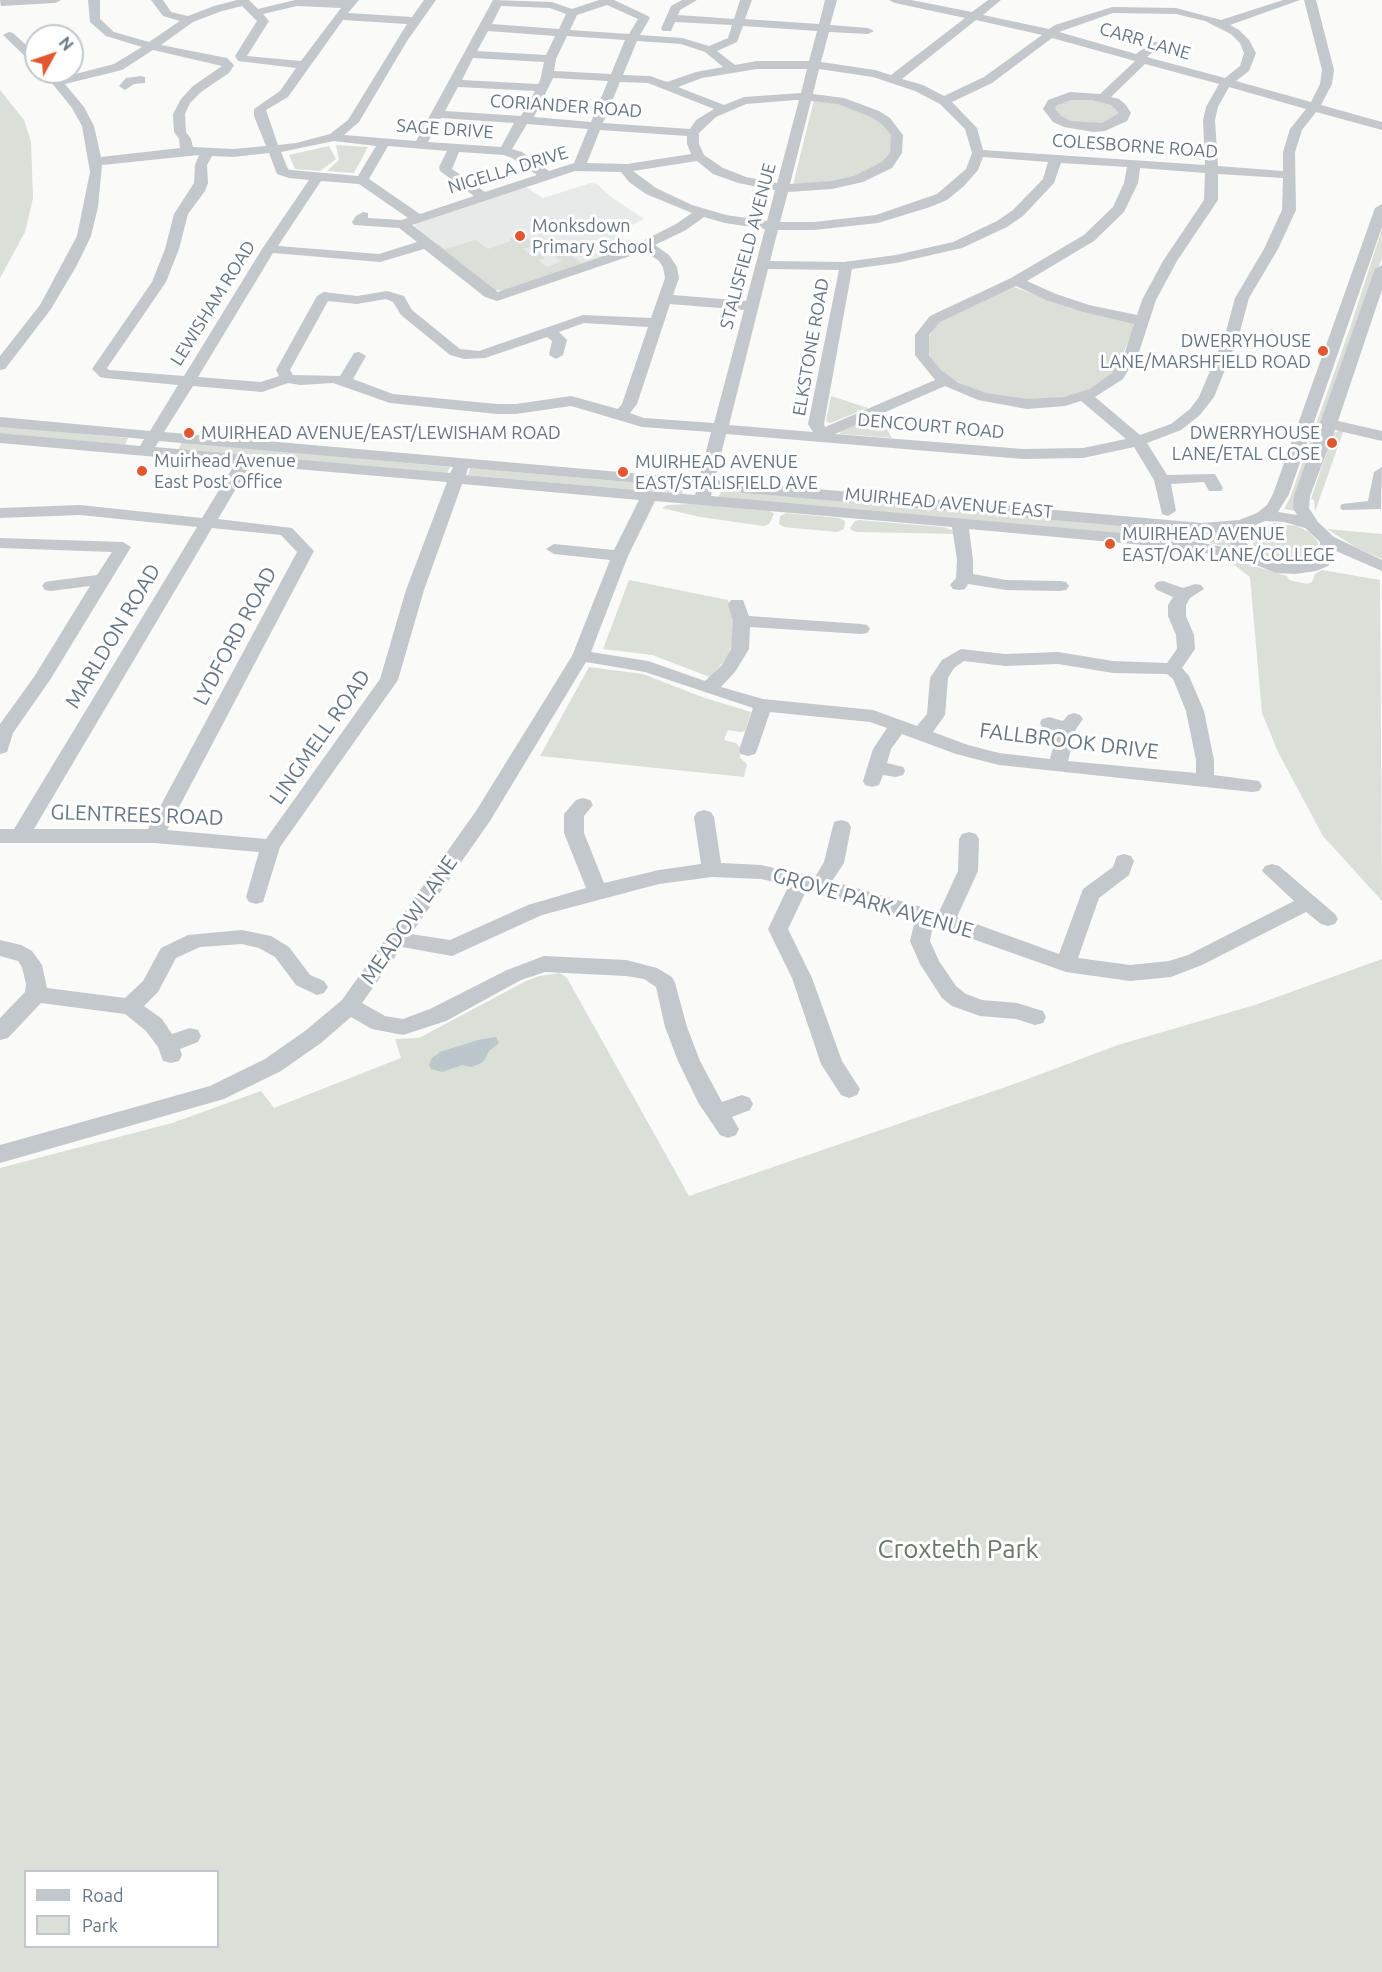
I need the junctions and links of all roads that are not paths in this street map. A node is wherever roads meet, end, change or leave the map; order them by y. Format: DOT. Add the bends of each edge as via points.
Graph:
graph roads {
  1 [pos="55,0"];
  2 [pos="94,0"];
  3 [pos="157,0"];
  4 [pos="430,0"];
  5 [pos="606,0"];
  6 [pos="691,0"];
  7 [pos="746,0"];
  8 [pos="831,0"];
  9 [pos="895,0"];
  10 [pos="995,0"];
  11 [pos="1294,0"];
  12 [pos="1310,0"];
  13 [pos="244,1"];
  14 [pos="498,1"];
  15 [pos="1,2"];
  16 [pos="351,2"];
  17 [pos="255,13"];
  18 [pos="572,13"];
  19 [pos="974,15"];
  20 [pos="340,16"];
  21 [pos="671,18"];
  22 [pos="189,20"];
  23 [pos="416,21"];
  24 [pos="740,23"];
  25 [pos="1221,24"];
  26 [pos="4,26"];
  27 [pos="484,27"];
  28 [pos="822,28"];
  29 [pos="868,31"];
  30 [pos="564,32"];
  31 [pos="1050,33"];
  32 [pos="634,36"];
  33 [pos="663,38"];
  34 [pos="1156,45"];
  35 [pos="152,46"];
  36 [pos="24,47"];
  37 [pos="709,50"];
  38 [pos="469,54"];
  39 [pos="550,59"];
  40 [pos="1140,59"];
  41 [pos="304,64"];
  42 [pos="815,65"];
  43 [pos="731,68"];
  44 [pos="106,71"];
  45 [pos="84,74"];
  46 [pos="547,74"];
  47 [pos="615,78"];
  48 [pos="894,79"];
  49 [pos="132,82"];
  50 [pos="454,83"];
  51 [pos="1228,83"];
  52 [pos="60,84"];
  53 [pos="668,86"];
  54 [pos="542,88"];
  55 [pos="808,97"];
  56 [pos="1103,98"];
  57 [pos="944,101"];
  58 [pos="722,108"];
  59 [pos="1314,108"];
  60 [pos="437,114"];
  61 [pos="523,121"];
  62 [pos="595,126"];
  63 [pos="1382,126"];
  64 [pos="693,133"];
  65 [pos="334,137"];
  66 [pos="384,143"];
  67 [pos="420,145"];
  68 [pos="455,148"];
  69 [pos="273,150"];
  70 [pos="187,151"];
  71 [pos="506,151"];
  72 [pos="207,152"];
  73 [pos="978,153"];
  74 [pos="699,157"];
  75 [pos="1056,158"];
  76 [pos="95,162"];
  77 [pos="1134,163"];
  78 [pos="581,166"];
  79 [pos="627,168"];
  80 [pos="1212,168"];
  81 [pos="1290,175"];
  82 [pos="547,176"];
  83 [pos="317,177"];
  84 [pos="362,180"];
  85 [pos="783,188"];
  86 [pos="484,197"];
  87 [pos="1382,208"];
  88 [pos="701,213"];
  89 [pos="363,216"];
  90 [pos="417,218"];
  91 [pos="403,226"];
  92 [pos="773,226"];
  93 [pos="425,244"];
  94 [pos="646,245"];
  95 [pos="269,249"];
  96 [pos="764,265"];
  97 [pos="844,266"];
  98 [pos="1382,269"];
  99 [pos="1016,281"];
  100 [pos="666,299"];
  101 [pos="753,306"];
  102 [pos="1142,321"];
  103 [pos="656,324"];
  104 [pos="549,331"];
  105 [pos="540,354"];
  106 [pos="0,366"];
  107 [pos="372,366"];
  108 [pos="287,378"];
  109 [pos="188,380"];
  110 [pos="344,381"];
  111 [pos="945,381"];
  112 [pos="1086,396"];
  113 [pos="621,415"];
  114 [pos="0,422"];
  115 [pos="1329,424"];
  116 [pos="719,428"];
  117 [pos="820,435"];
  118 [pos="154,436"];
  119 [pos="1382,436"];
  120 [pos="0,438"];
  121 [pos="1138,441"];
  122 [pos="144,451"];
  123 [pos="245,460"];
  124 [pos="459,470"];
  125 [pos="1382,472"];
  126 [pos="1213,477"];
  127 [pos="1162,480"];
  128 [pos="705,484"];
  129 [pos="649,496"];
  130 [pos="702,501"];
  131 [pos="1348,507"];
  132 [pos="80,510"];
  133 [pos="1168,511"];
  134 [pos="0,513"];
  135 [pos="1263,516"];
  136 [pos="208,522"];
  137 [pos="960,523"];
  138 [pos="1242,525"];
  139 [pos="1311,525"];
  140 [pos="1328,541"];
  141 [pos="0,543"];
  142 [pos="65,544"];
  143 [pos="554,549"];
  144 [pos="620,556"];
  145 [pos="1248,556"];
  146 [pos="1322,562"];
  147 [pos="1381,566"];
  148 [pos="102,580"];
  149 [pos="51,585"];
  150 [pos="1163,586"];
  151 [pos="1060,587"];
  152 [pos="852,633"];
  153 [pos="581,656"];
  154 [pos="1172,669"];
  155 [pos="709,688"];
  156 [pos="764,705"];
  157 [pos="1049,723"];
  158 [pos="898,725"];
  159 [pos="921,734"];
  160 [pos="733,736"];
  161 [pos="0,748"];
  162 [pos="1058,765"];
  163 [pos="896,771"];
  164 [pos="1205,781"];
  165 [pos="1252,786"];
  166 [pos="583,805"];
  167 [pos="704,817"];
  168 [pos="841,827"];
  169 [pos="10,836"];
  170 [pos="154,836"];
  171 [pos="969,839"];
  172 [pos="271,846"];
  173 [pos="1124,861"];
  174 [pos="712,870"];
  175 [pos="1272,871"];
  176 [pos="810,883"];
  177 [pos="598,892"];
  178 [pos="256,897"];
  179 [pos="1308,902"];
  180 [pos="937,918"];
  181 [pos="1328,919"];
  182 [pos="395,938"];
  183 [pos="0,948"];
  184 [pos="1066,964"];
  185 [pos="302,986"];
  186 [pos="36,994"];
  187 [pos="349,1006"];
  188 [pos="130,1007"];
  189 [pos="1035,1017"];
  190 [pos="0,1032"];
  191 [pos="190,1036"];
  192 [pos="851,1081"];
  193 [pos="742,1104"];
  194 [pos="0,1154"];
  1 -- 15 [label="street"];
  2 -- 35 [label="street" via="94,20 101,27 124,40"];
  3 -- 22 [label="street" via="167,14"];
  4 -- 23 [label="street"];
  5 -- 18 [label="street"];
  5 -- 32 [label="street" via="644,18"];
  6 -- 21 [label="street" via="675,8"];
  7 -- 24 [label="street"];
  8 -- 28 [label="street, STALISFIELD AVENUE"];
  9 -- 19 [label="street, CARR LANE"];
  10 -- 19 [label="street"];
  11 -- 25 [label="street"];
  12 -- 59 [label="street, DENCOURT ROAD" via="1328,69 1326,84"];
  13 -- 17 [label="street"];
  13 -- 22 [label="street"];
  14 -- 18 [label="street" via="552,5"];
  14 -- 27 [label="street"];
  15 -- 26 [label="street"];
  16 -- 17 [label="street" via="297,3"];
  16 -- 20 [label="street"];
  17 -- 41 [label="street" via="263,21 242,59"];
  18 -- 30 [label="street"];
  19 -- 31 [label="street, CARR LANE"];
  19 -- 48 [label="street"];
  20 -- 23 [label="street"];
  20 -- 41 [label="street"];
  21 -- 24 [label="street"];
  21 -- 33 [label="street"];
  22 -- 35 [label="street"];
  23 -- 65 [label="street" via="353,122"];
  24 -- 28 [label="street"];
  24 -- 37 [label="street" via="733,39"];
  25 -- 31 [label="street" via="1176,11 1131,9 1094,14"];
  25 -- 51 [label="street" via="1245,42 1250,53 1245,68"];
  26 -- 36 [label="street"];
  27 -- 30 [label="street"];
  27 -- 38 [label="street"];
  28 -- 29 [label="street"];
  28 -- 42 [label="street, STALISFIELD AVENUE"];
  30 -- 32 [label="street"];
  30 -- 39 [label="street"];
  31 -- 40 [label="street, CARR LANE"];
  31 -- 57 [label="street" via="988,80"];
  32 -- 33 [label="street"];
  32 -- 47 [label="street"];
  33 -- 37 [label="street"];
  34 -- 40 [label="street"];
  35 -- 44 [label="street"];
  35 -- 70 [label="street" via="223,61 228,66 196,89 179,114"];
  37 -- 43 [label="street"];
  38 -- 39 [label="street"];
  38 -- 50 [label="street"];
  39 -- 46 [label="street"];
  40 -- 51 [label="street, CARR LANE"];
  40 -- 56 [label="street"];
  41 -- 69 [label="street" via="284,94 260,110"];
  42 -- 43 [label="street"];
  42 -- 48 [label="street"];
  42 -- 55 [label="street, STALISFIELD AVENUE"];
  43 -- 53 [label="street"];
  44 -- 45 [label="street"];
  44 -- 49 [label="street"];
  46 -- 47 [label="street"];
  46 -- 54 [label="street"];
  47 -- 53 [label="street" via="650,80"];
  47 -- 62 [label="street"];
  48 -- 57 [label="street"];
  50 -- 54 [label="street"];
  50 -- 60 [label="street"];
  51 -- 59 [label="street, CARR LANE"];
  51 -- 80 [label="street" via="1212,107 1209,120"];
  52 -- 76 [label="street" via="88,126"];
  53 -- 58 [label="street"];
  54 -- 61 [label="street"];
  55 -- 58 [label="street" via="768,97"];
  55 -- 85 [label="street, STALISFIELD AVENUE"];
  55 -- 85 [label="street" via="840,101 874,114 893,128 898,146 886,165 858,179"];
  56 -- 56 [label="street" via="1125,113 1120,121 1105,127 1080,127 1057,119 1049,109 1052,103 1070,96"];
  57 -- 73 [label="street" via="971,128"];
  58 -- 64 [label="street"];
  59 -- 63 [label="street, CARR LANE"];
  59 -- 81 [label="street, DENCOURT ROAD" via="1296,129 1289,152"];
  60 -- 61 [label="street, CORIANDER ROAD"];
  60 -- 67 [label="street"];
  61 -- 62 [label="street, CORIANDER ROAD"];
  61 -- 71 [label="street"];
  62 -- 64 [label="street, CORIANDER ROAD"];
  62 -- 78 [label="street"];
  64 -- 74 [label="street"];
  65 -- 66 [label="street, SAGE DRIVE"];
  65 -- 69 [label="street"];
  66 -- 67 [label="street, SAGE DRIVE"];
  66 -- 84 [label="street"];
  67 -- 68 [label="street, SAGE DRIVE"];
  68 -- 71 [label="street, SAGE DRIVE"];
  68 -- 86 [label="street" via="446,171"];
  69 -- 72 [label="street"];
  69 -- 83 [label="street" via="284,173"];
  70 -- 72 [label="street"];
  70 -- 76 [label="street"];
  71 -- 82 [label="street, SAGE DRIVE" via="517,154"];
  72 -- 109 [label="street" via="198,192 181,214 159,282 99,369 105,374"];
  73 -- 75 [label="street, COLESBORNE ROAD"];
  73 -- 92 [label="street" via="972,170 959,183 942,196 904,212 848,224"];
  74 -- 79 [label="street, NIGELLA DRIVE"];
  74 -- 85 [label="street" via="731,176"];
  75 -- 77 [label="street, COLESBORNE ROAD"];
  75 -- 97 [label="street" via="1044,187 1002,224 926,253"];
  76 -- 106 [label="street" via="92,207 84,236 46,306"];
  77 -- 80 [label="street, COLESBORNE ROAD"];
  77 -- 99 [label="street" via="1131,183 1119,209 1104,226"];
  78 -- 79 [label="street, NIGELLA DRIVE"];
  78 -- 82 [label="street, NIGELLA DRIVE"];
  79 -- 88 [label="street" via="634,179 660,197"];
  80 -- 81 [label="street, COLESBORNE ROAD"];
  80 -- 102 [label="street" via="1211,200 1170,261"];
  81 -- 121 [label="street, DENCOURT ROAD" via="1289,210 1272,249 1242,298 1232,335 1206,397 1176,427"];
  82 -- 86 [label="street, NIGELLA DRIVE"];
  83 -- 84 [label="street"];
  83 -- 95 [label="street, LEWISHAM ROAD"];
  84 -- 90 [label="street"];
  85 -- 92 [label="street, STALISFIELD AVENUE"];
  86 -- 90 [label="street, NIGELLA DRIVE"];
  87 -- 135 [label="street" via="1281,494"];
  88 -- 92 [label="street"];
  88 -- 94 [label="street"];
  89 -- 91 [label="street, NIGELLA DRIVE" via="359,222"];
  90 -- 91 [label="street, NIGELLA DRIVE"];
  91 -- 93 [label="street"];
  92 -- 96 [label="street, STALISFIELD AVENUE"];
  93 -- 94 [label="street" via="497,297"];
  93 -- 95 [label="street" via="380,258"];
  94 -- 100 [label="street" via="670,267 672,279"];
  95 -- 109 [label="street, LEWISHAM ROAD"];
  96 -- 97 [label="street"];
  96 -- 101 [label="street, STALISFIELD AVENUE"];
  97 -- 117 [label="street, ELKSTONE ROAD" via="816,424"];
  98 -- 115 [label="street"];
  99 -- 102 [label="street" via="1064,302"];
  99 -- 111 [label="street" via="949,311 927,327 922,335 922,355"];
  100 -- 101 [label="street"];
  100 -- 103 [label="street"];
  101 -- 116 [label="street, STALISFIELD AVENUE"];
  102 -- 112 [label="street" via="1132,352 1118,376"];
  103 -- 104 [label="street" via="583,319"];
  103 -- 113 [label="street" via="629,404"];
  104 -- 105 [label="street" via="560,340 563,355"];
  104 -- 108 [label="street" via="480,355 464,355 406,312 399,298 387,295 357,300 324,296 283,370"];
  107 -- 110 [label="street" via="357,360"];
  108 -- 109 [label="street" via="262,387"];
  108 -- 110 [label="street"];
  109 -- 118 [label="street, LEWISHAM ROAD"];
  110 -- 113 [label="street, DENCOURT ROAD" via="390,398 497,409 571,401"];
  111 -- 112 [label="street" via="983,397 1014,403 1052,403"];
  111 -- 117 [label="street"];
  112 -- 121 [label="street"];
  113 -- 116 [label="street, DENCOURT ROAD" via="642,422"];
  114 -- 118 [label="street, MUIRHEAD AVENUE EAST"];
  115 -- 119 [label="street"];
  115 -- 139 [label="street" via="1302,496 1301,508"];
  116 -- 117 [label="street, DENCOURT ROAD"];
  116 -- 128 [label="street, STALISFIELD AVENUE"];
  117 -- 121 [label="street, DENCOURT ROAD" via="1054,455 1093,452"];
  118 -- 122 [label="street, LEWISHAM ROAD"];
  118 -- 124 [label="street, MUIRHEAD AVENUE EAST"];
  120 -- 122 [label="street, MUIRHEAD AVENUE EAST"];
  121 -- 127 [label="street"];
  122 -- 123 [label="street, MUIRHEAD AVENUE EAST"];
  123 -- 124 [label="street, MUIRHEAD AVENUE EAST"];
  123 -- 136 [label="street, MARLDON ROAD"];
  124 -- 128 [label="street, MUIRHEAD AVENUE EAST"];
  124 -- 129 [label="street, MUIRHEAD AVENUE EAST"];
  124 -- 172 [label="street, LINGMELL ROAD" via="415,590 389,680"];
  125 -- 131 [label="street" via="1375,506"];
  126 -- 127 [label="street"];
  127 -- 133 [label="street"];
  128 -- 130 [label="street, STALISFIELD AVENUE"];
  128 -- 138 [label="street, MUIRHEAD AVENUE EAST" via="1202,528"];
  129 -- 130 [label="street, MUIRHEAD AVENUE EAST"];
  129 -- 144 [label="street, MEADOW LANE"];
  130 -- 137 [label="street, MUIRHEAD AVENUE EAST"];
  132 -- 134 [label="street"];
  132 -- 136 [label="street"];
  132 -- 142 [label="street"];
  135 -- 138 [label="street, MUIRHEAD AVENUE EAST"];
  135 -- 139 [label="street" via="1286,517"];
  136 -- 169 [label="street, MARLDON ROAD"];
  136 -- 170 [label="street, LYDFORD ROAD" via="286,531 306,551"];
  137 -- 145 [label="street, MUIRHEAD AVENUE EAST" via="1176,543"];
  137 -- 151 [label="street" via="966,560 961,582"];
  138 -- 145 [label="street" via="1237,541"];
  139 -- 140 [label="street"];
  140 -- 146 [label="street" via="1327,556"];
  140 -- 147 [label="street"];
  141 -- 142 [label="street"];
  142 -- 148 [label="street" via="123,547"];
  143 -- 144 [label="street"];
  144 -- 153 [label="street, MEADOW LANE"];
  145 -- 146 [label="street, MUIRHEAD AVENUE EAST" via="1276,568 1296,569"];
  146 -- 147 [label="street, MUIRHEAD AVENUE EAST"];
  148 -- 149 [label="street"];
  148 -- 161 [label="street" via="4,732"];
  150 -- 154 [label="street" via="1189,592 1177,610 1186,649"];
  152 -- 155 [label="street" via="740,613 740,649 736,659"];
  153 -- 155 [label="street, FALLBROOK DRIVE" via="648,666"];
  153 -- 182 [label="street, MEADOW LANE" via="483,816"];
  154 -- 159 [label="street" via="1113,667 1058,658 1005,660 956,649 939,678 936,715"];
  154 -- 164 [label="street" via="1195,711"];
  155 -- 156 [label="street, FALLBROOK DRIVE"];
  156 -- 158 [label="street, FALLBROOK DRIVE" via="861,714"];
  156 -- 160 [label="street" via="750,745"];
  157 -- 162 [label="street" via="1071,724"];
  158 -- 159 [label="street, FALLBROOK DRIVE"];
  158 -- 163 [label="street" via="882,749 874,774"];
  159 -- 162 [label="street, FALLBROOK DRIVE" via="978,755"];
  162 -- 164 [label="street, FALLBROOK DRIVE"];
  164 -- 165 [label="street, FALLBROOK DRIVE"];
  166 -- 177 [label="street" via="574,814 574,833"];
  167 -- 174 [label="street"];
  168 -- 176 [label="street" via="834,864"];
  169 -- 170 [label="street, GLENTREES ROAD"];
  170 -- 172 [label="street, GLENTREES ROAD"];
  171 -- 180 [label="street" via="969,871"];
  172 -- 178 [label="street, LINGMELL ROAD"];
  173 -- 184 [label="street" via="1122,870 1090,894"];
  174 -- 176 [label="street, GROVE PARK AVENUE" via="761,872"];
  174 -- 177 [label="street, GROVE PARK AVENUE"];
  175 -- 179 [label="street"];
  176 -- 180 [label="street, GROVE PARK AVENUE"];
  176 -- 192 [label="street" via="778,929 802,978 832,1064"];
  177 -- 182 [label="street, GROVE PARK AVENUE" via="536,910 452,948"];
  179 -- 181 [label="street"];
  179 -- 184 [label="street, GROVE PARK AVENUE" via="1171,969 1130,973"];
  180 -- 184 [label="street, GROVE PARK AVENUE"];
  180 -- 189 [label="street" via="922,925 920,940 949,992 981,1008"];
  182 -- 187 [label="street, MEADOW LANE"];
  183 -- 186 [label="street" via="14,950 32,965"];
  185 -- 188 [label="street" via="282,952 264,941 242,937 200,940 168,953 151,986"];
  186 -- 188 [label="street"];
  186 -- 190 [label="street"];
  187 -- 193 [label="street" via="380,1023 403,1027 438,1015 514,975 544,964 638,969 665,983 689,1061 723,1121"];
  187 -- 194 [label="street, MEADOW LANE" via="273,1065 216,1093"];
  188 -- 191 [label="street" via="154,1025 170,1050"];
}
